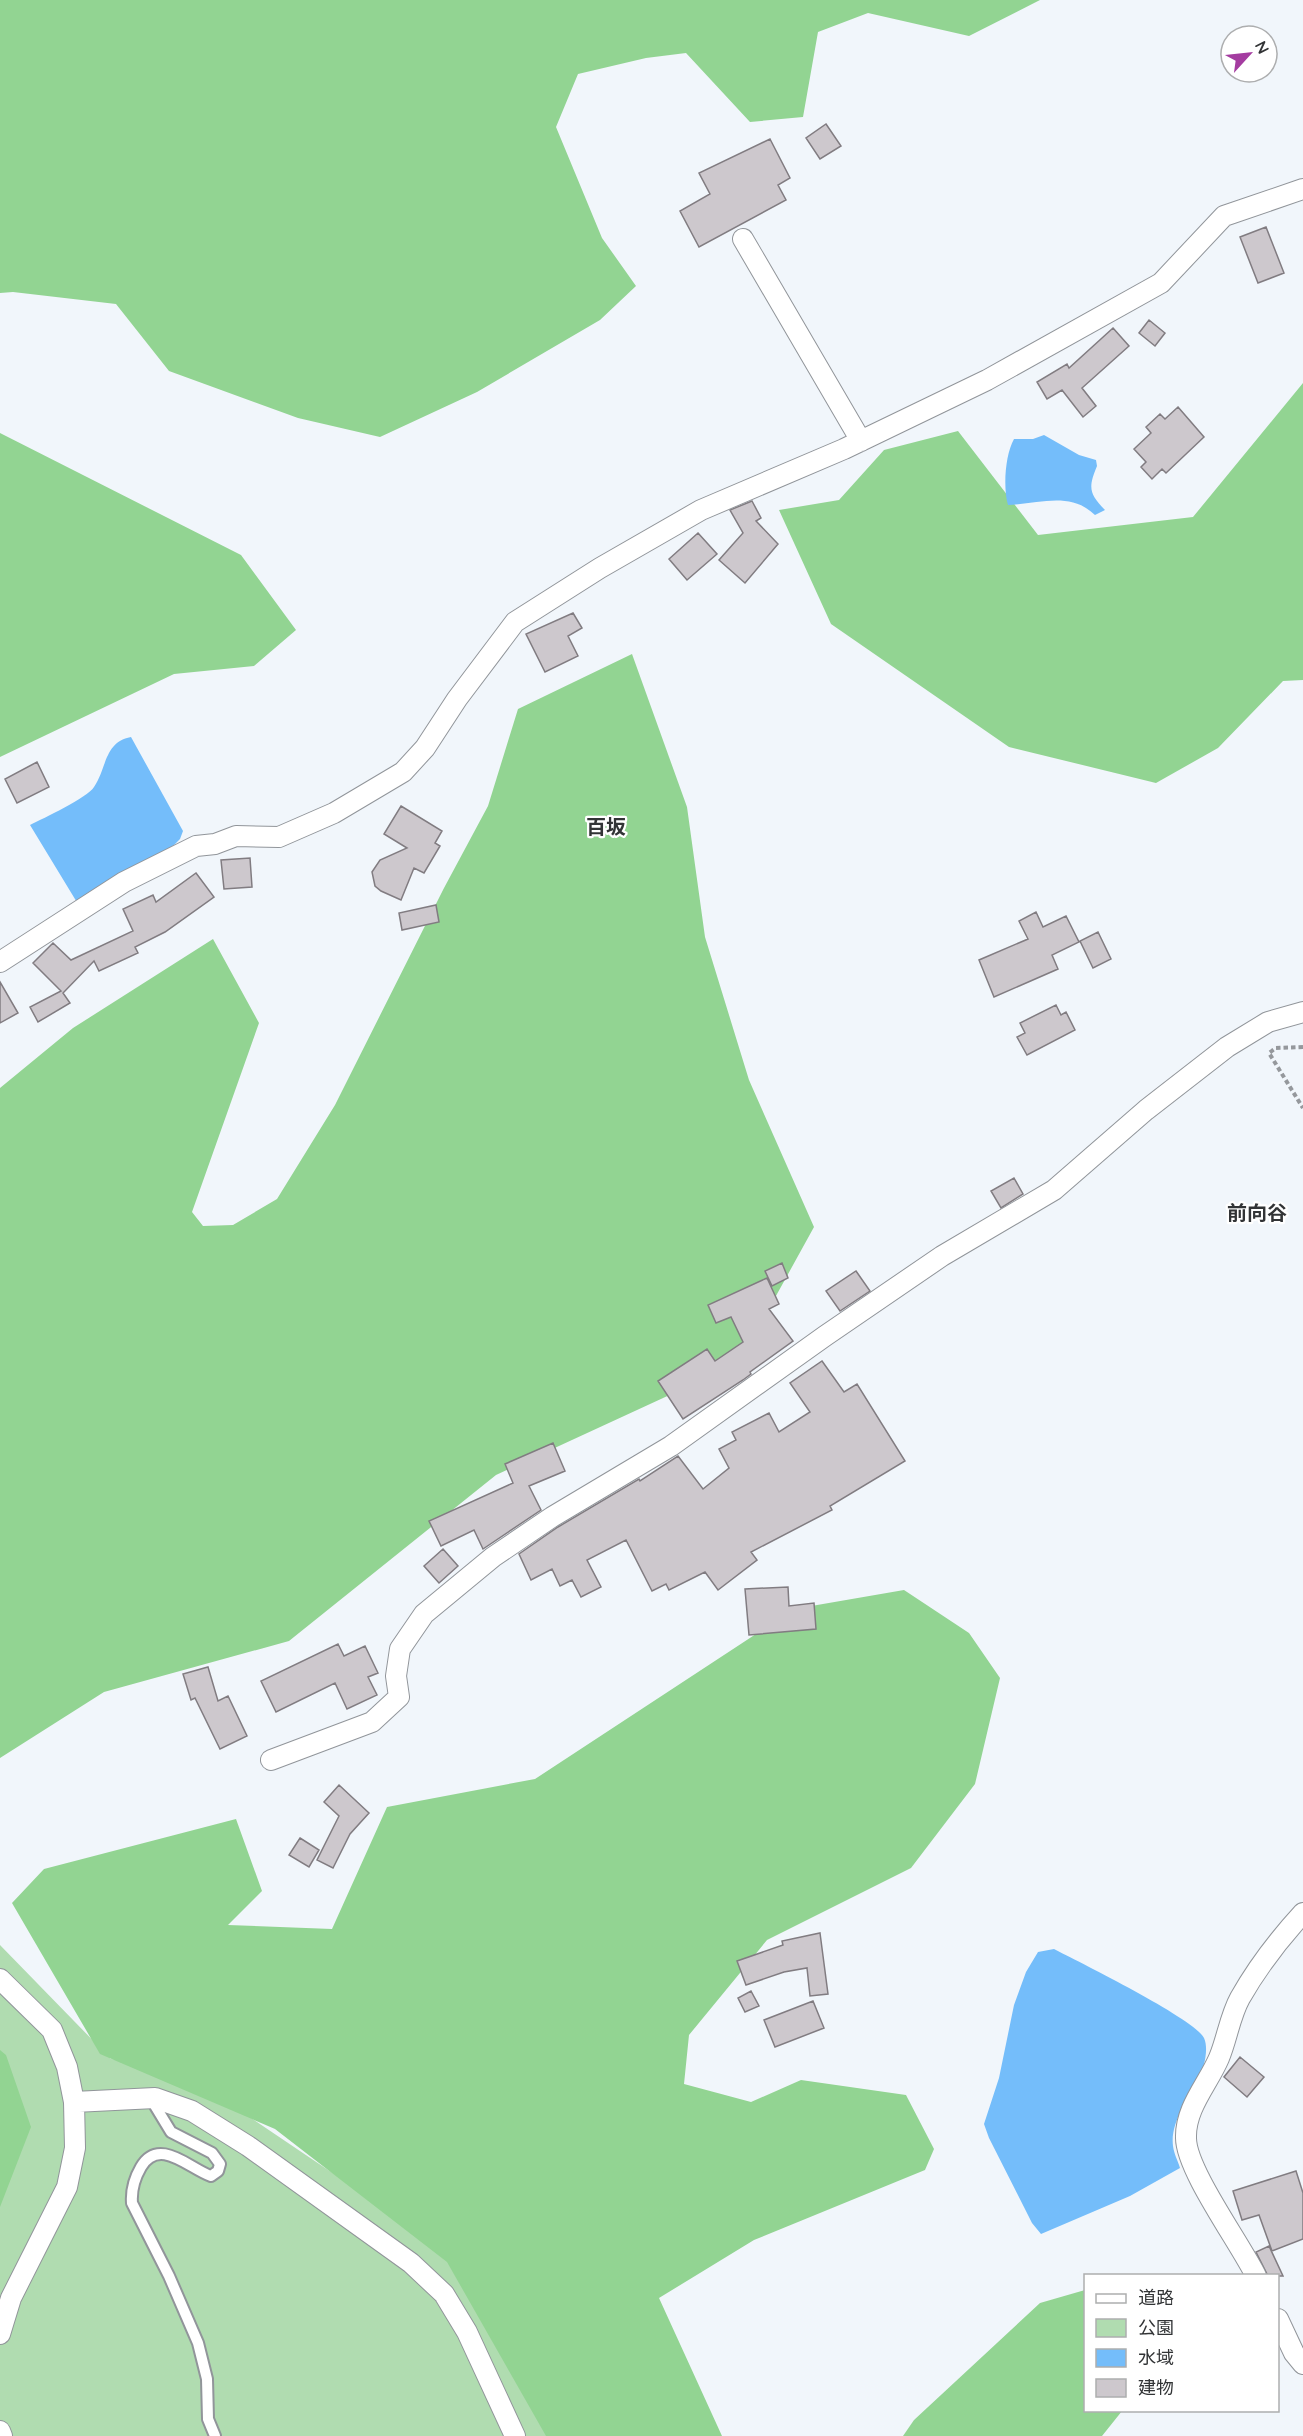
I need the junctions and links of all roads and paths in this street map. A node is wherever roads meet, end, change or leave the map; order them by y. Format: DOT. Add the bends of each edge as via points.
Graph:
graph roads {
  1 [pos="1303,189"];
  2 [pos="744,239"];
  3 [pos="861,441"];
  4 [pos="0,962"];
  5 [pos="1303,1012"];
  6 [pos="1303,1047"];
  7 [pos="1303,1108"];
  8 [pos="271,1760"];
  9 [pos="1303,1914"];
  10 [pos="0,1979"];
  11 [pos="155,2098"];
  12 [pos="74,2102"];
  13 [pos="1255,2274"];
  14 [pos="1279,2321"];
  15 [pos="0,2334"];
  16 [pos="1303,2364"];
  17 [pos="0,2431"];
  18 [pos="2,2436"];
  19 [pos="215,2436"];
  20 [pos="515,2436"];
  1 -- 3 [label="street" via="1224,216 1161,283 987,380"];
  2 -- 3 [label="street"];
  3 -- 4 [label="street" via="701,510 515,622 456,699 425,748 403,772 334,813 279,837 236,836 196,846 124,882"];
  5 -- 8 [label="street" via="1268,1022 1227,1047 1146,1110 1054,1190 942,1256 671,1446 493,1557 424,1614 400,1649 396,1676 399,1696 372,1722"];
  6 -- 7 [label="path" via="1276,1048 1269,1053"];
  9 -- 13 [label="street" via="1269,1953 1239,1999 1219,2058 1190,2114 1186,2138 1199,2177"];
  10 -- 12 [label="street" via="52,2030 67,2067"];
  11 -- 12 [label="street"];
  11 -- 19 [label="lane" via="154,2104 171,2132 212,2153 219,2163 218,2171 211,2176 179,2158 154,2155 146,2159 131,2191 132,2203 198,2343 207,2379 208,2419"];
  11 -- 20 [label="street" via="192,2111 248,2146 411,2263 444,2294 467,2332"];
  12 -- 15 [label="street" via="75,2148 67,2187 10,2298"];
  14 -- 16 [label="street"];
  17 -- 18 [label="street"];
}
